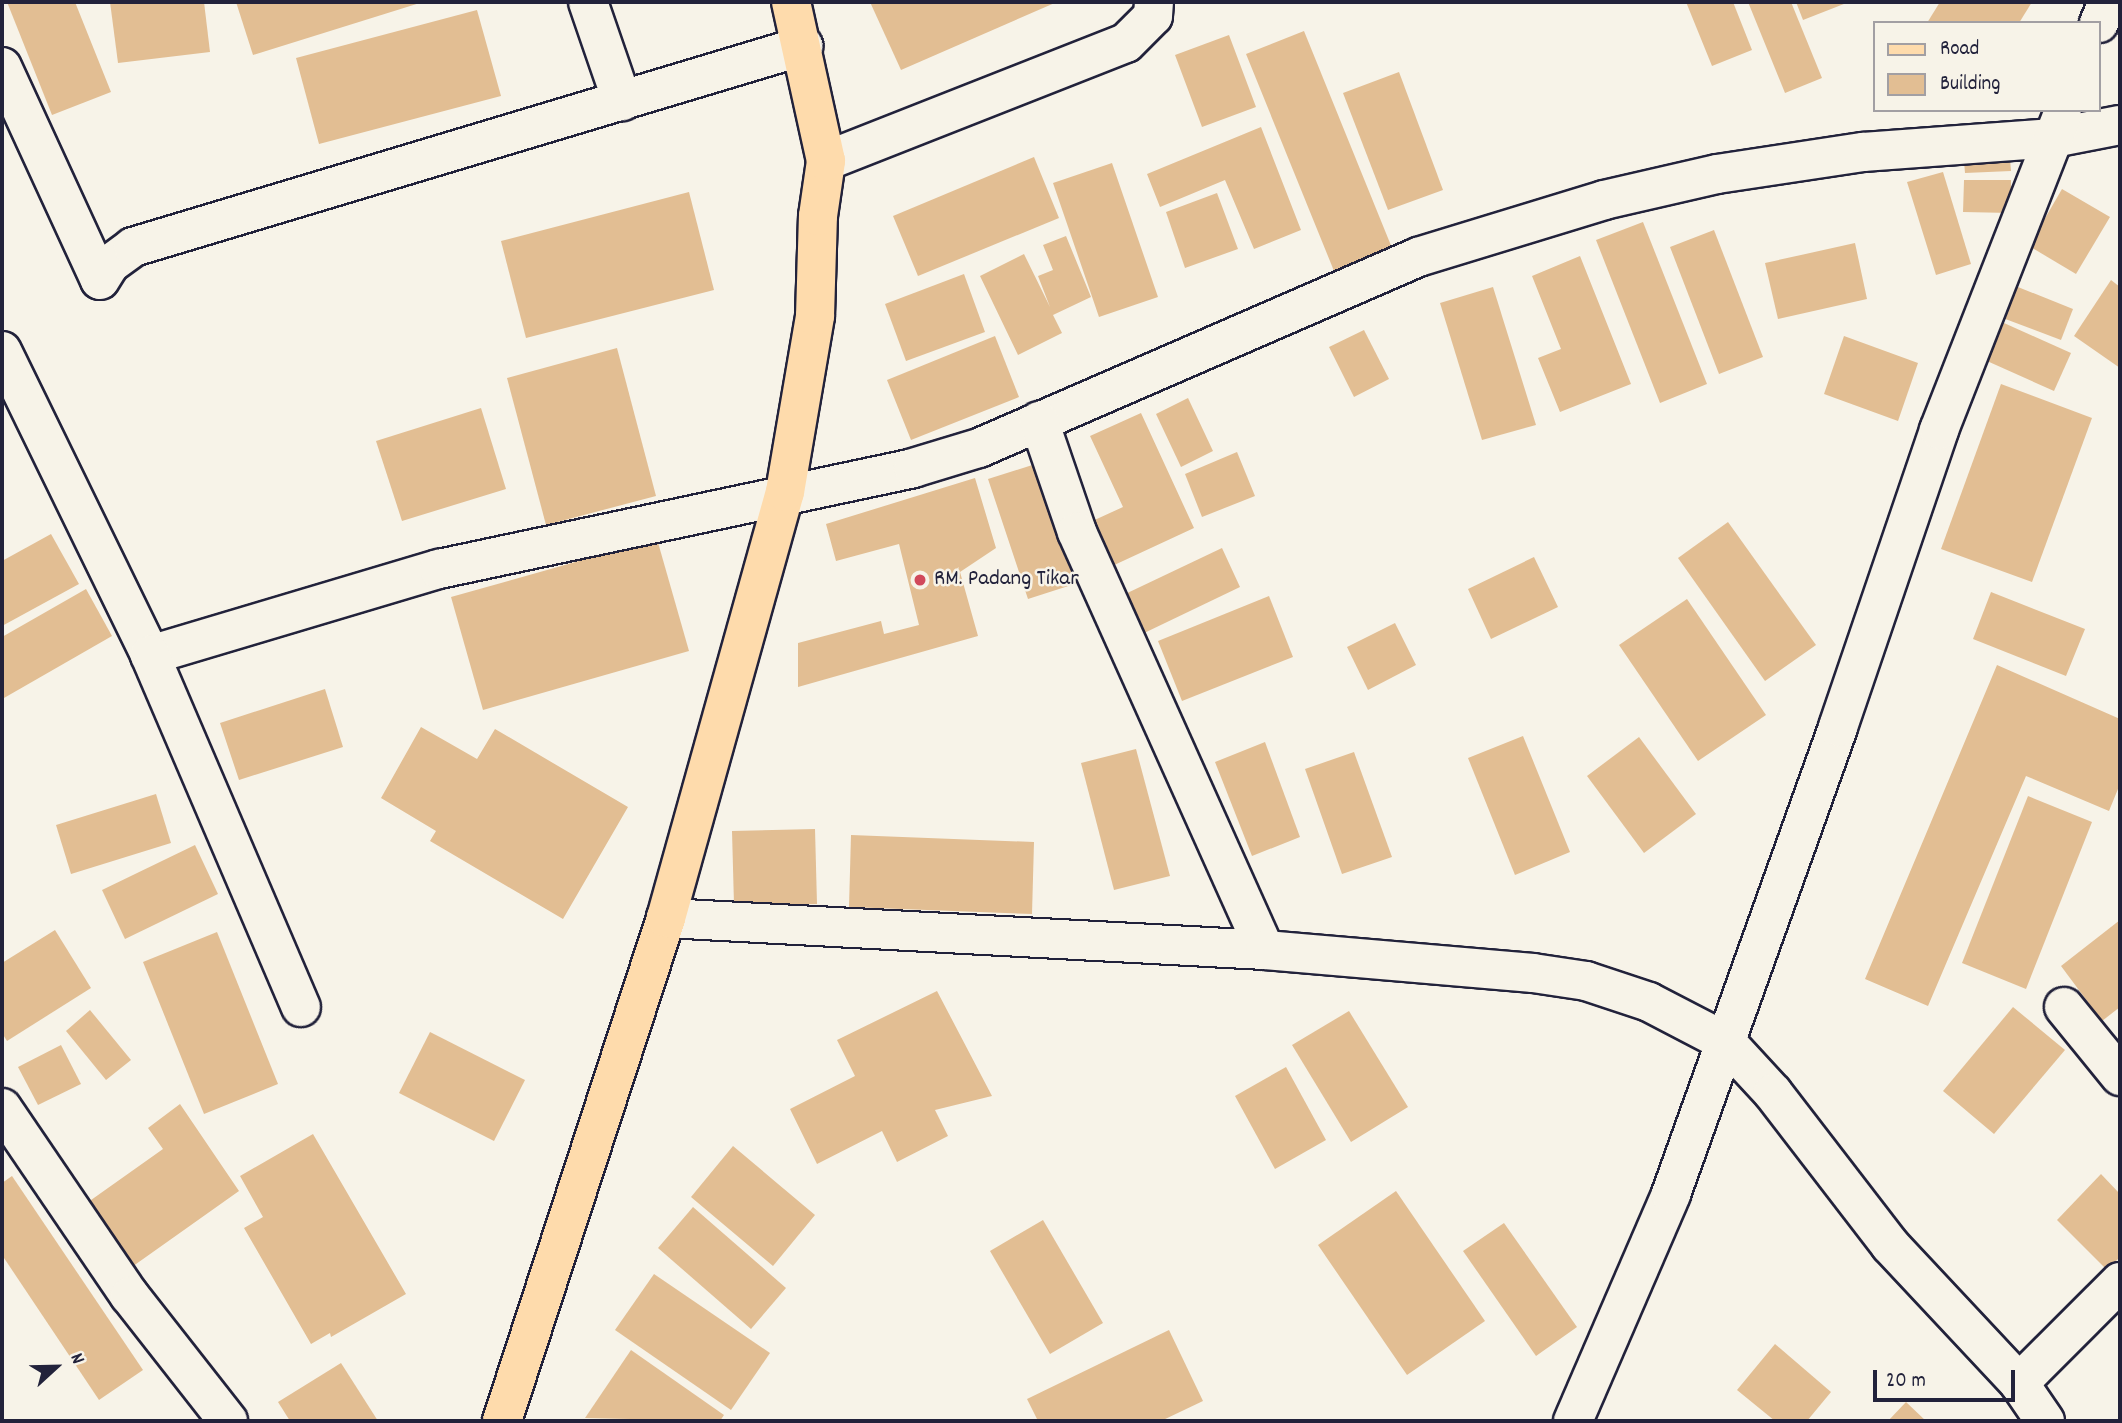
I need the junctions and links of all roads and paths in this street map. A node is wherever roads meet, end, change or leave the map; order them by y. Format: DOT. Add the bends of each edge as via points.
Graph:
graph roads {
  1 [pos="588,2"];
  2 [pos="791,2"];
  3 [pos="1154,2"];
  4 [pos="2108,2"];
  5 [pos="2100,21"];
  6 [pos="803,47"];
  7 [pos="2,67"];
  8 [pos="622,101"];
  9 [pos="2058,124"];
  10 [pos="2120,125"];
  11 [pos="826,161"];
  12 [pos="2,351"];
  13 [pos="1039,421"];
  14 [pos="785,492"];
  15 [pos="150,655"];
  16 [pos="666,918"];
  17 [pos="1265,950"];
  18 [pos="301,1007"];
  19 [pos="2064,1007"];
  20 [pos="1726,1042"];
  21 [pos="2120,1076"];
  22 [pos="2,1108"];
  23 [pos="2120,1282"];
  24 [pos="2018,1383"];
  25 [pos="228,1421"];
  26 [pos="502,1421"];
  27 [pos="1573,1421"];
  28 [pos="2045,1421"];
  1 -- 8 [label="street"];
  2 -- 6 [label="main road"];
  3 -- 11 [label="street" via="1153,16 1126,43"];
  4 -- 5 [label="street"];
  6 -- 8 [label="street"];
  6 -- 11 [label="main road"];
  7 -- 8 [label="street" via="100,280 110,264 133,247"];
  9 -- 10 [label="street"];
  9 -- 13 [label="street" via="1717,174 1604,200 1418,257"];
  9 -- 20 [label="street" via="1939,430"];
  11 -- 14 [label="main road" via="818,216 815,316"];
  12 -- 15 [label="street"];
  13 -- 14 [label="street" via="979,448 913,468"];
  13 -- 17 [label="street" via="1082,544 1229,861"];
  14 -- 15 [label="street" via="439,569"];
  14 -- 16 [label="main road"];
  15 -- 18 [label="street"];
  16 -- 17 [label="street"];
  16 -- 26 [label="main road"];
  17 -- 20 [label="street" via="1586,981 1649,1002"];
  19 -- 21 [label="street"];
  20 -- 24 [label="street" via="1773,1093 1889,1245"];
  20 -- 27 [label="street" via="1671,1194"];
  22 -- 25 [label="street" via="130,1296"];
  23 -- 24 [label="street"];
  24 -- 28 [label="street"];
}
